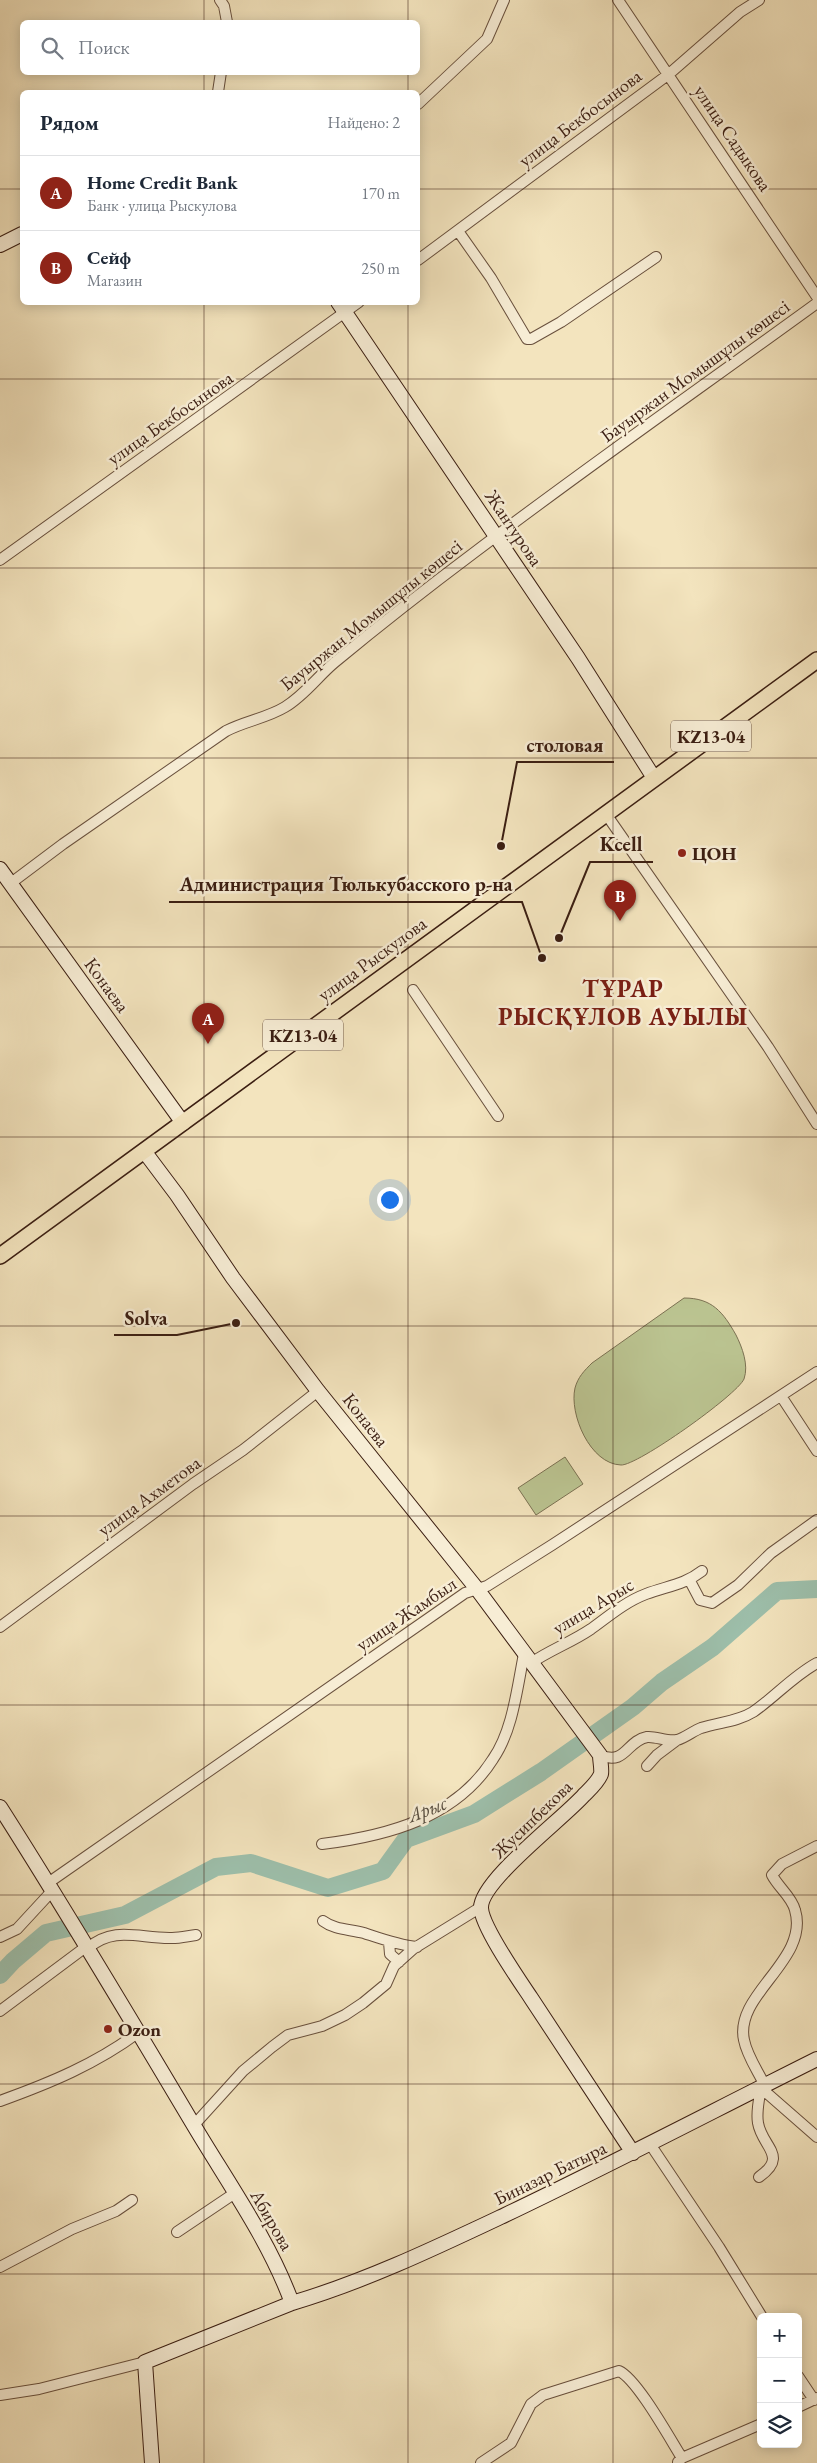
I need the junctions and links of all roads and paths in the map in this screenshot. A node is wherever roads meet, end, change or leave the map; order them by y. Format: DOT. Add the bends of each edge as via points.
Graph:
graph roads {
  1 [pos="504,0"];
  2 [pos="618,0"];
  3 [pos="759,0"];
  4 [pos="225,2"];
  5 [pos="227,20"];
  6 [pos="669,74"];
  7 [pos="221,75"];
  8 [pos="218,90"];
  9 [pos="420,102"];
  10 [pos="458,230"];
  11 [pos="20,235"];
  12 [pos="0,245"];
  13 [pos="656,257"];
  14 [pos="420,258"];
  15 [pos="817,297"];
  16 [pos="817,304"];
  17 [pos="342,308"];
  18 [pos="497,536"];
  19 [pos="0,560"];
  20 [pos="817,660"];
  21 [pos="654,778"];
  22 [pos="606,814"];
  23 [pos="0,869"];
  24 [pos="11,884"];
  25 [pos="413,990"];
  26 [pos="498,1116"];
  27 [pos="183,1123"];
  28 [pos="817,1124"];
  29 [pos="144,1151"];
  30 [pos="0,1256"];
  31 [pos="817,1372"];
  32 [pos="318,1391"];
  33 [pos="780,1396"];
  34 [pos="817,1452"];
  35 [pos="817,1520"];
  36 [pos="702,1571"];
  37 [pos="690,1581"];
  38 [pos="477,1589"];
  39 [pos="0,1627"];
  40 [pos="527,1658"];
  41 [pos="817,1663"];
  42 [pos="678,1740"];
  43 [pos="600,1755"];
  44 [pos="647,1766"];
  45 [pos="0,1807"];
  46 [pos="322,1844"];
  47 [pos="817,1846"];
  48 [pos="52,1888"];
  49 [pos="481,1908"];
  50 [pos="323,1920"];
  51 [pos="196,1935"];
  52 [pos="0,1937"];
  53 [pos="389,1942"];
  54 [pos="85,1943"];
  55 [pos="417,1947"];
  56 [pos="399,1962"];
  57 [pos="0,2011"];
  58 [pos="139,2032"];
  59 [pos="817,2059"];
  60 [pos="763,2087"];
  61 [pos="0,2101"];
  62 [pos="194,2125"];
  63 [pos="817,2138"];
  64 [pos="650,2144"];
  65 [pos="633,2153"];
  66 [pos="759,2177"];
  67 [pos="235,2193"];
  68 [pos="132,2200"];
  69 [pos="177,2232"];
  70 [pos="0,2267"];
  71 [pos="292,2303"];
  72 [pos="760,2313"];
  73 [pos="145,2362"];
  74 [pos="802,2381"];
  75 [pos="0,2395"];
  76 [pos="816,2399"];
  77 [pos="802,2405"];
  78 [pos="757,2426"];
  79 [pos="680,2461"];
  80 [pos="152,2463"];
  81 [pos="481,2463"];
  1 -- 9 [label="street" via="486,39"];
  2 -- 6 [label="street, улица Садыкова"];
  3 -- 6 [label="street, улица Бекбосынова" via="740,12"];
  4 -- 5 [label="street"];
  6 -- 10 [label="street, улица Бекбосынова"];
  6 -- 15 [label="street, улица Садыкова"];
  7 -- 8 [label="street"];
  10 -- 13 [label="street" via="492,278 527,339 561,322"];
  10 -- 14 [label="street, улица Бекбосынова"];
  11 -- 12 [label="street"];
  16 -- 18 [label="street, Бауыржан Момышұлы көшесі"];
  17 -- 18 [label="street, Жантурова"];
  17 -- 19 [label="street, улица Бекбосынова"];
  18 -- 21 [label="street, Жантурова"];
  18 -- 24 [label="street, Бауыржан Момышұлы көшесі" via="388,618 329,667 294,702 275,713 226,731"];
  20 -- 21 [label="main road, улица Рыскулова / KZ13-04"];
  21 -- 22 [label="main road, улица Рыскулова / KZ13-04"];
  22 -- 27 [label="main road, улица Рыскулова / KZ13-04"];
  22 -- 28 [label="street" via="768,1047"];
  23 -- 24 [label="street, Конаева"];
  24 -- 27 [label="street, Конаева"];
  25 -- 26 [label="street"];
  27 -- 29 [label="main road, улица Рыскулова / KZ13-04"];
  29 -- 30 [label="main road, улица Рыскулова / KZ13-04"];
  29 -- 32 [label="street, Конаева"];
  31 -- 33 [label="street, улица Жамбыл"];
  32 -- 38 [label="street, Конаева"];
  32 -- 39 [label="street, улица Ахметова" via="243,1450"];
  33 -- 34 [label="street"];
  33 -- 38 [label="street, улица Жамбыл" via="552,1545"];
  35 -- 37 [label="street" via="771,1553 738,1585 712,1602 700,1600"];
  36 -- 37 [label="street, улица Арыс"];
  37 -- 40 [label="street, улица Арыс" via="646,1594 606,1615 576,1638"];
  38 -- 40 [label="street, Конаева"];
  38 -- 48 [label="street, улица Жамбыл" via="465,1593 376,1654 144,1818"];
  40 -- 43 [label="street, Конаева"];
  40 -- 46 [label="street" via="504,1737 494,1759 462,1796 434,1814 388,1832"];
  41 -- 42 [label="street" via="752,1713 702,1728"];
  42 -- 43 [label="street" via="648,1737 622,1756 609,1758"];
  42 -- 44 [label="street"];
  43 -- 49 [label="street, Жусипбекова" via="600,1774 594,1785 511,1863 485,1895"];
  45 -- 48 [label="street"];
  47 -- 60 [label="street" via="782,1864 772,1875 795,1909 796,1928 789,1950 754,2001 743,2029 744,2041"];
  48 -- 52 [label="street, улица Жамбыл" via="17,1929"];
  48 -- 54 [label="street, Абирова"];
  49 -- 55 [label="street"];
  49 -- 65 [label="street" via="501,1953"];
  50 -- 53 [label="street" via="342,1930"];
  51 -- 54 [label="street" via="173,1938 114,1935"];
  53 -- 55 [label="street"];
  53 -- 56 [label="street" via="388,1950"];
  54 -- 57 [label="street"];
  54 -- 58 [label="street, Абирова"];
  55 -- 56 [label="street"];
  56 -- 62 [label="street" via="386,1984 345,2016 288,2035 272,2047 221,2094"];
  58 -- 61 [label="street" via="82,2069"];
  58 -- 62 [label="street, Абирова"];
  59 -- 60 [label="street, Биназар Батыра"];
  60 -- 63 [label="street"];
  60 -- 64 [label="street, Биназар Батыра"];
  60 -- 66 [label="street" via="758,2124 774,2159 772,2166"];
  62 -- 67 [label="street, Абирова"];
  64 -- 65 [label="street, Биназар Батыра"];
  64 -- 72 [label="street"];
  65 -- 71 [label="street, Биназар Батыра" via="431,2251 351,2284"];
  67 -- 69 [label="street"];
  67 -- 71 [label="street, Абирова" via="282,2277"];
  68 -- 70 [label="street" via="116,2211 72,2228"];
  71 -- 73 [label="street"];
  73 -- 75 [label="street" via="39,2389"];
  73 -- 80 [label="street"];
  74 -- 76 [label="street"];
  76 -- 77 [label="street"];
  78 -- 79 [label="street"];
  79 -- 81 [label="street" via="636,2388 627,2375 619,2371 543,2395 531,2404 511,2443"];
}
